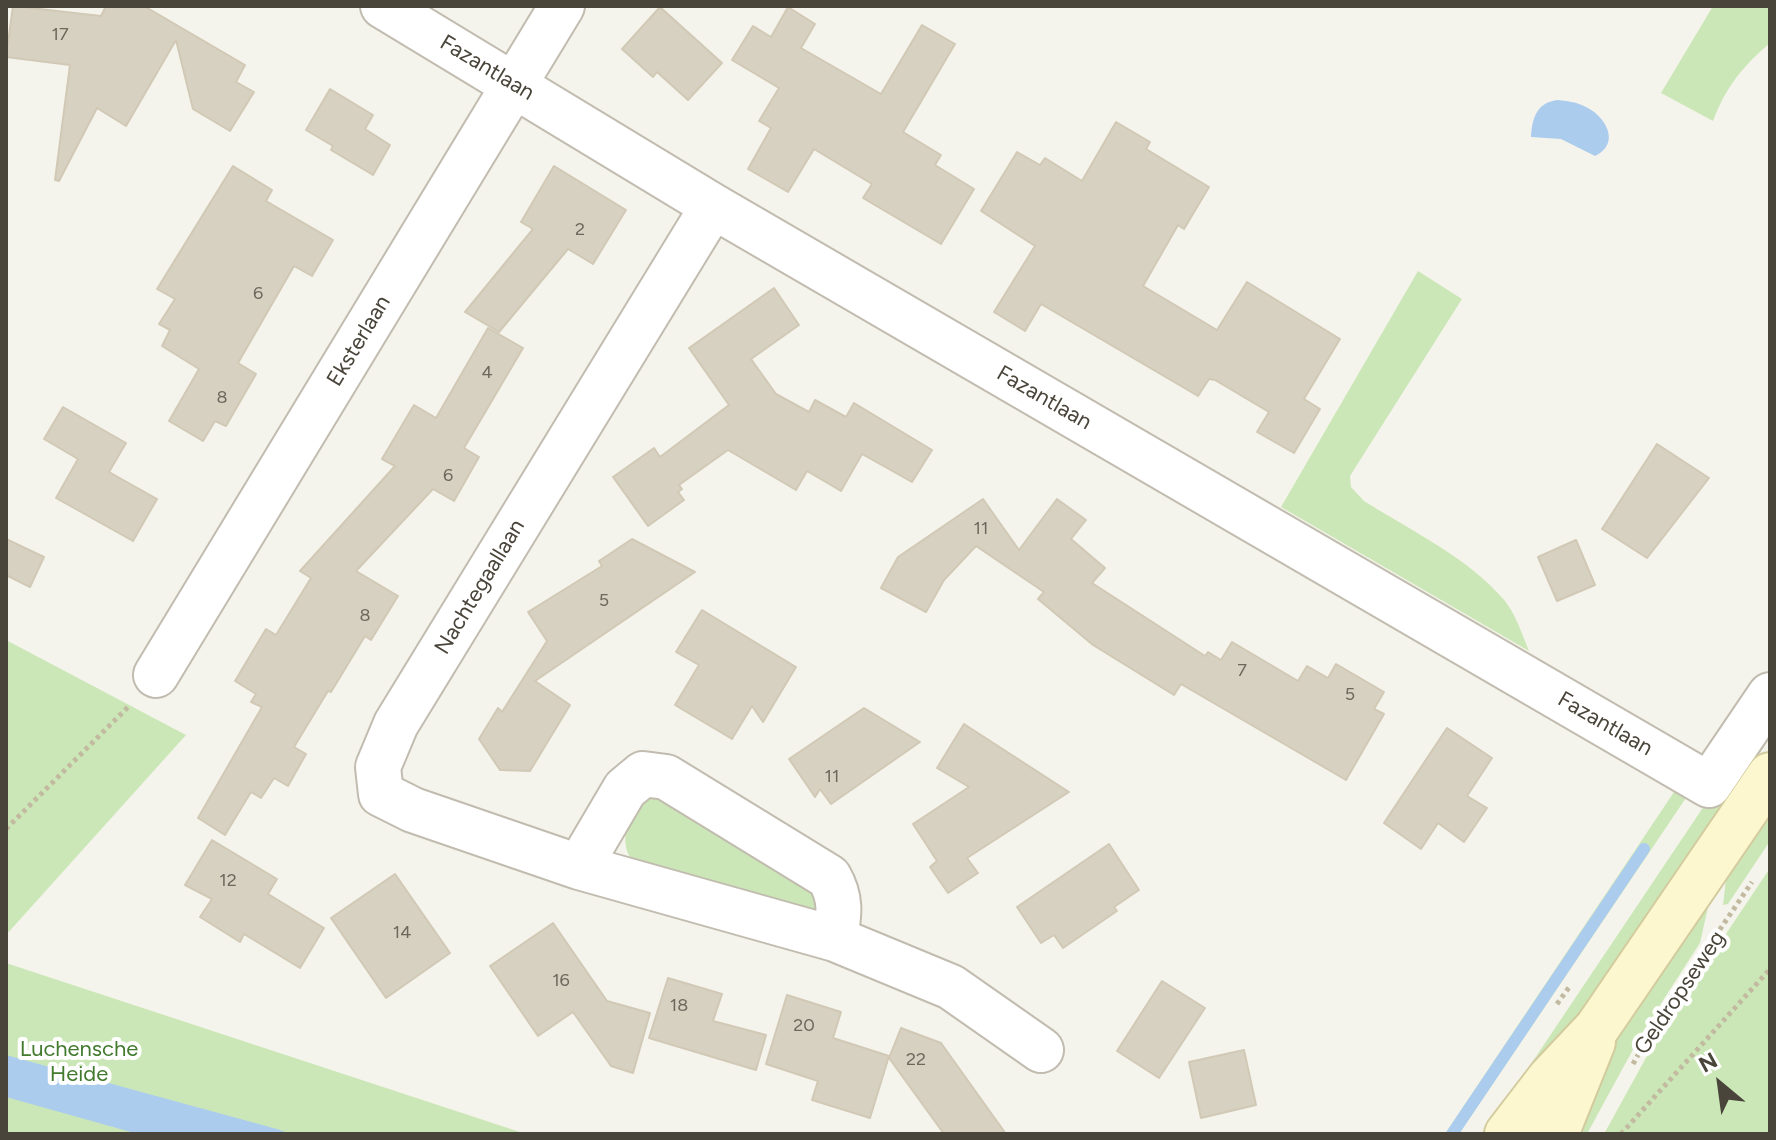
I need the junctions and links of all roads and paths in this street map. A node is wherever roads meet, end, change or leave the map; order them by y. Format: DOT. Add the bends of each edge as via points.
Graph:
graph roads {
  1 [pos="383,6"];
  2 [pos="562,6"];
  3 [pos="515,85"];
  4 [pos="713,206"];
  5 [pos="156,675"];
  6 [pos="1770,695"];
  7 [pos="1770,775"];
  8 [pos="6,829"];
  9 [pos="579,867"];
  10 [pos="1754,879"];
  11 [pos="835,939"];
  12 [pos="1770,969"];
  13 [pos="1597,1028"];
  14 [pos="1041,1050"];
  15 [pos="1628,1073"];
  16 [pos="1507,1134"];
  17 [pos="1556,1134"];
  18 [pos="1621,1134"];
  1 -- 3 [label="street, Fazantlaan"];
  2 -- 3 [label="street, Eksterlaan"];
  3 -- 4 [label="street, Fazantlaan"];
  3 -- 5 [label="street, Eksterlaan"];
  4 -- 6 [label="street, Fazantlaan" via="1709,785"];
  4 -- 9 [label="street, Nachtegaallaan" via="396,724 378,767 381,794 413,810"];
  5 -- 8 [label="path"];
  7 -- 13 [label="main road"];
  9 -- 11 [label="street, Nachtegaallaan"];
  9 -- 11 [label="street" via="625,789 643,774 666,777 829,877 840,908"];
  10 -- 15 [label="path, Geldropseweg"];
  11 -- 14 [label="street, Nachtegaallaan" via="951,987"];
  12 -- 18 [label="path"];
  13 -- 16 [label="main road"];
  13 -- 17 [label="main road"];
}
